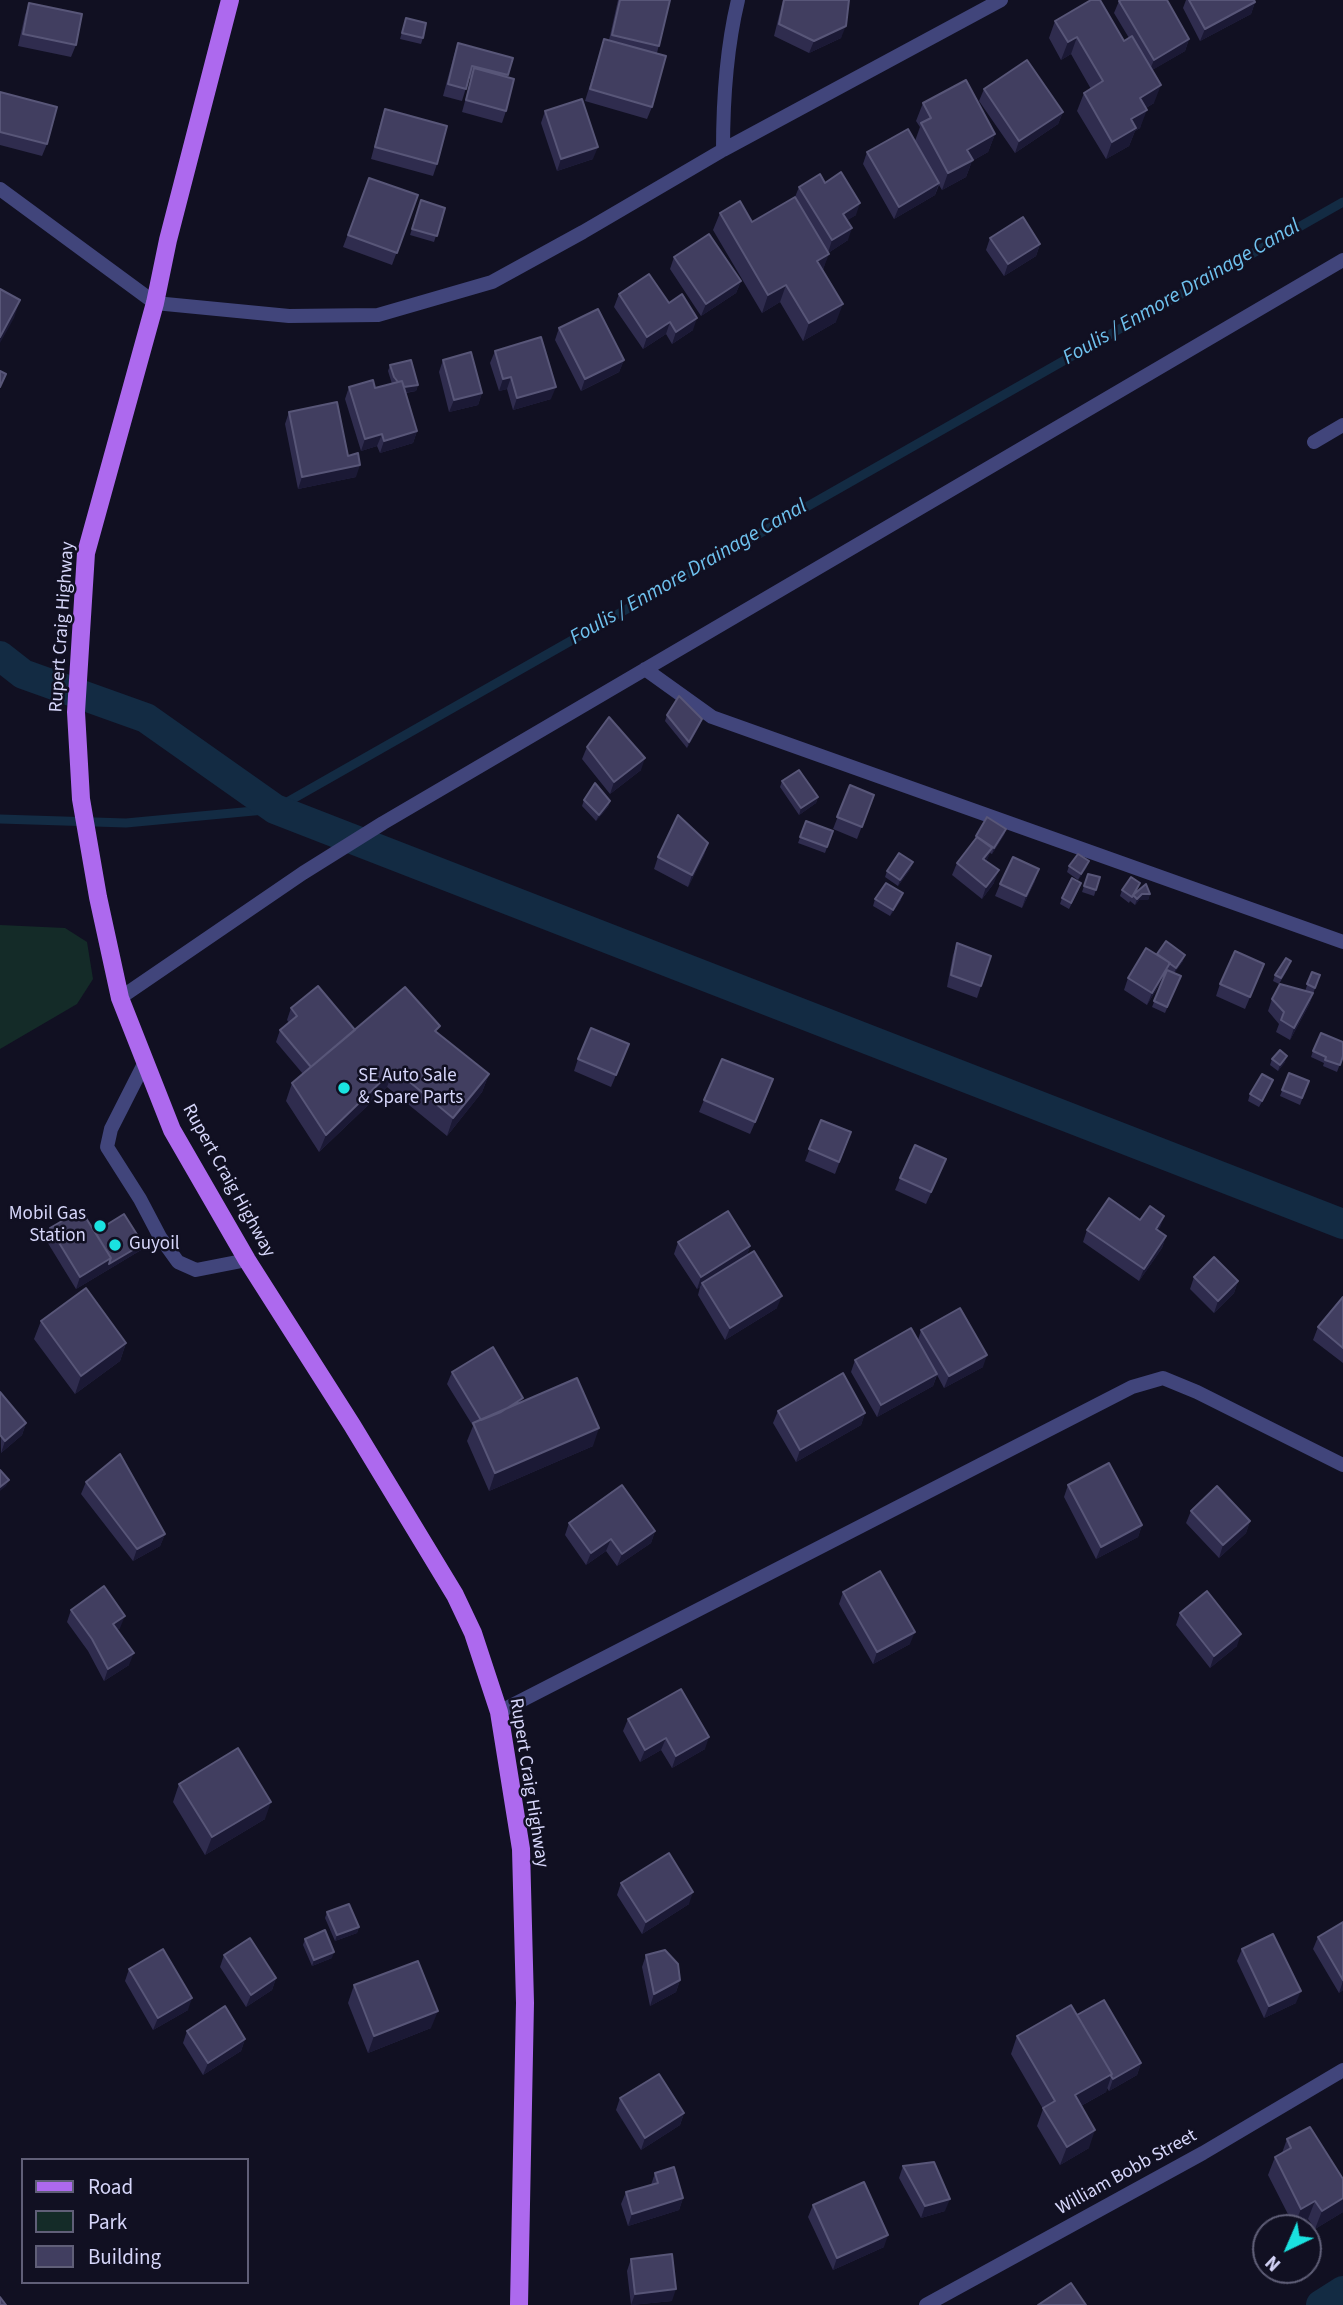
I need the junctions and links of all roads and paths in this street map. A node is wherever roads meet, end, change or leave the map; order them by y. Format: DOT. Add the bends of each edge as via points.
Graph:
graph roads {
  1 [pos="230,0"];
  2 [pos="738,0"];
  3 [pos="1001,0"];
  4 [pos="723,150"];
  5 [pos="0,189"];
  6 [pos="1343,260"];
  7 [pos="155,303"];
  8 [pos="1343,425"];
  9 [pos="1314,442"];
  10 [pos="645,669"];
  11 [pos="1343,942"];
  12 [pos="120,998"];
  13 [pos="145,1062"];
  14 [pos="247,1260"];
  15 [pos="1343,1465"];
  16 [pos="499,1712"];
  17 [pos="1343,2070"];
  18 [pos="519,2305"];
  19 [pos="926,2305"];
  1 -- 7 [label="main road, Rupert Craig Highway"];
  2 -- 4 [label="street" via="723,91"];
  3 -- 4 [label="street"];
  4 -- 7 [label="street" via="492,282 378,315 289,316"];
  5 -- 7 [label="street"];
  6 -- 10 [label="street"];
  7 -- 12 [label="main road, Rupert Craig Highway" via="86,553 76,712 81,799"];
  8 -- 9 [label="street"];
  10 -- 11 [label="street" via="712,717"];
  10 -- 12 [label="street" via="303,873"];
  12 -- 13 [label="main road, Rupert Craig Highway"];
  13 -- 14 [label="main road, Rupert Craig Highway" via="172,1130"];
  13 -- 14 [label="street" via="111,1129 107,1147 178,1262 196,1270"];
  14 -- 16 [label="main road, Rupert Craig Highway" via="455,1595"];
  15 -- 16 [label="street" via="1163,1378 1132,1387"];
  16 -- 18 [label="main road, Rupert Craig Highway" via="521,1849 525,2003"];
  17 -- 19 [label="street, William Bobb Street" via="1203,2153"];
}
